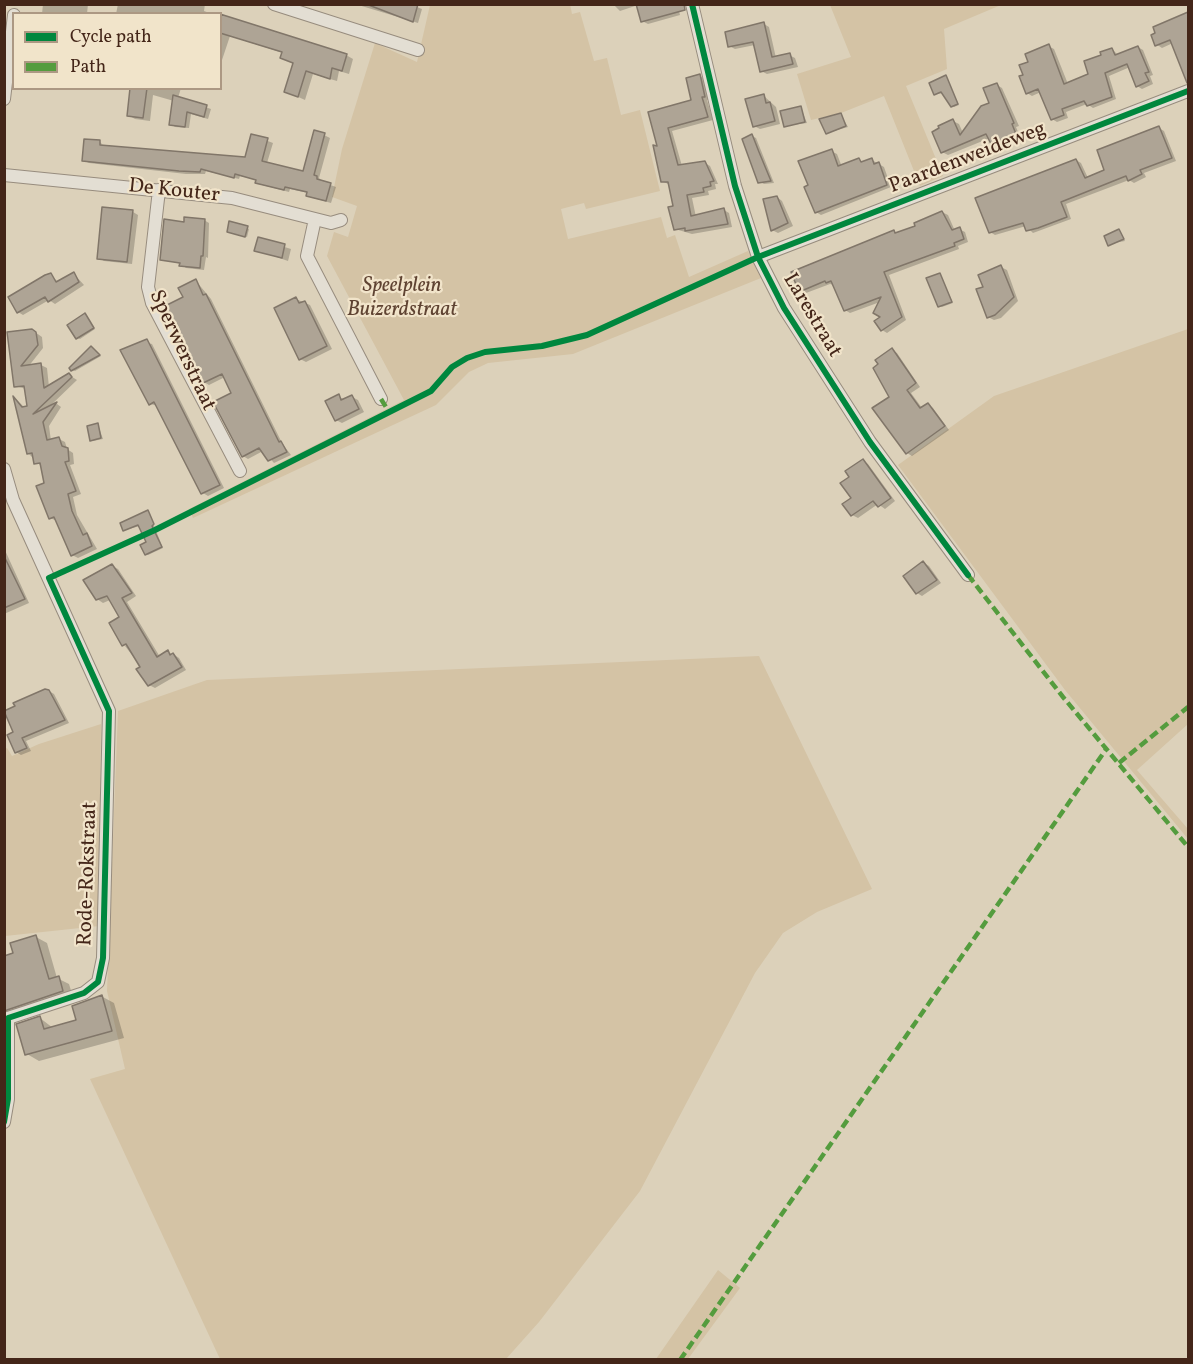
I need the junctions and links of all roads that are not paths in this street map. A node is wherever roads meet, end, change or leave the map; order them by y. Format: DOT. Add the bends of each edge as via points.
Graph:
graph roads {
  1 [pos="274,4"];
  2 [pos="692,4"];
  3 [pos="12,31"];
  4 [pos="418,50"];
  5 [pos="1188,91"];
  6 [pos="4,99"];
  7 [pos="4,175"];
  8 [pos="159,190"];
  9 [pos="315,219"];
  10 [pos="341,220"];
  11 [pos="758,257"];
  12 [pos="381,399"];
  13 [pos="4,469"];
  14 [pos="240,471"];
  15 [pos="968,575"];
  16 [pos="4,1122"];
  1 -- 4 [label="street"];
  2 -- 11 [label="street, Larestraat" via="735,186"];
  3 -- 6 [label="street"];
  5 -- 11 [label="street, Paardenweideweg"];
  7 -- 8 [label="street, De Kouter"];
  8 -- 9 [label="street, De Kouter" via="232,198"];
  8 -- 14 [label="street, Sperwerstraat" via="148,287 152,303"];
  9 -- 10 [label="street, De Kouter" via="331,223"];
  9 -- 12 [label="street" via="307,256"];
  11 -- 15 [label="street, Larestraat" via="784,308 870,441"];
  13 -- 16 [label="street, Rode-Rokstraat" via="13,500 109,711 103,947 98,982 84,993 8,1018 8,1099"];
}
